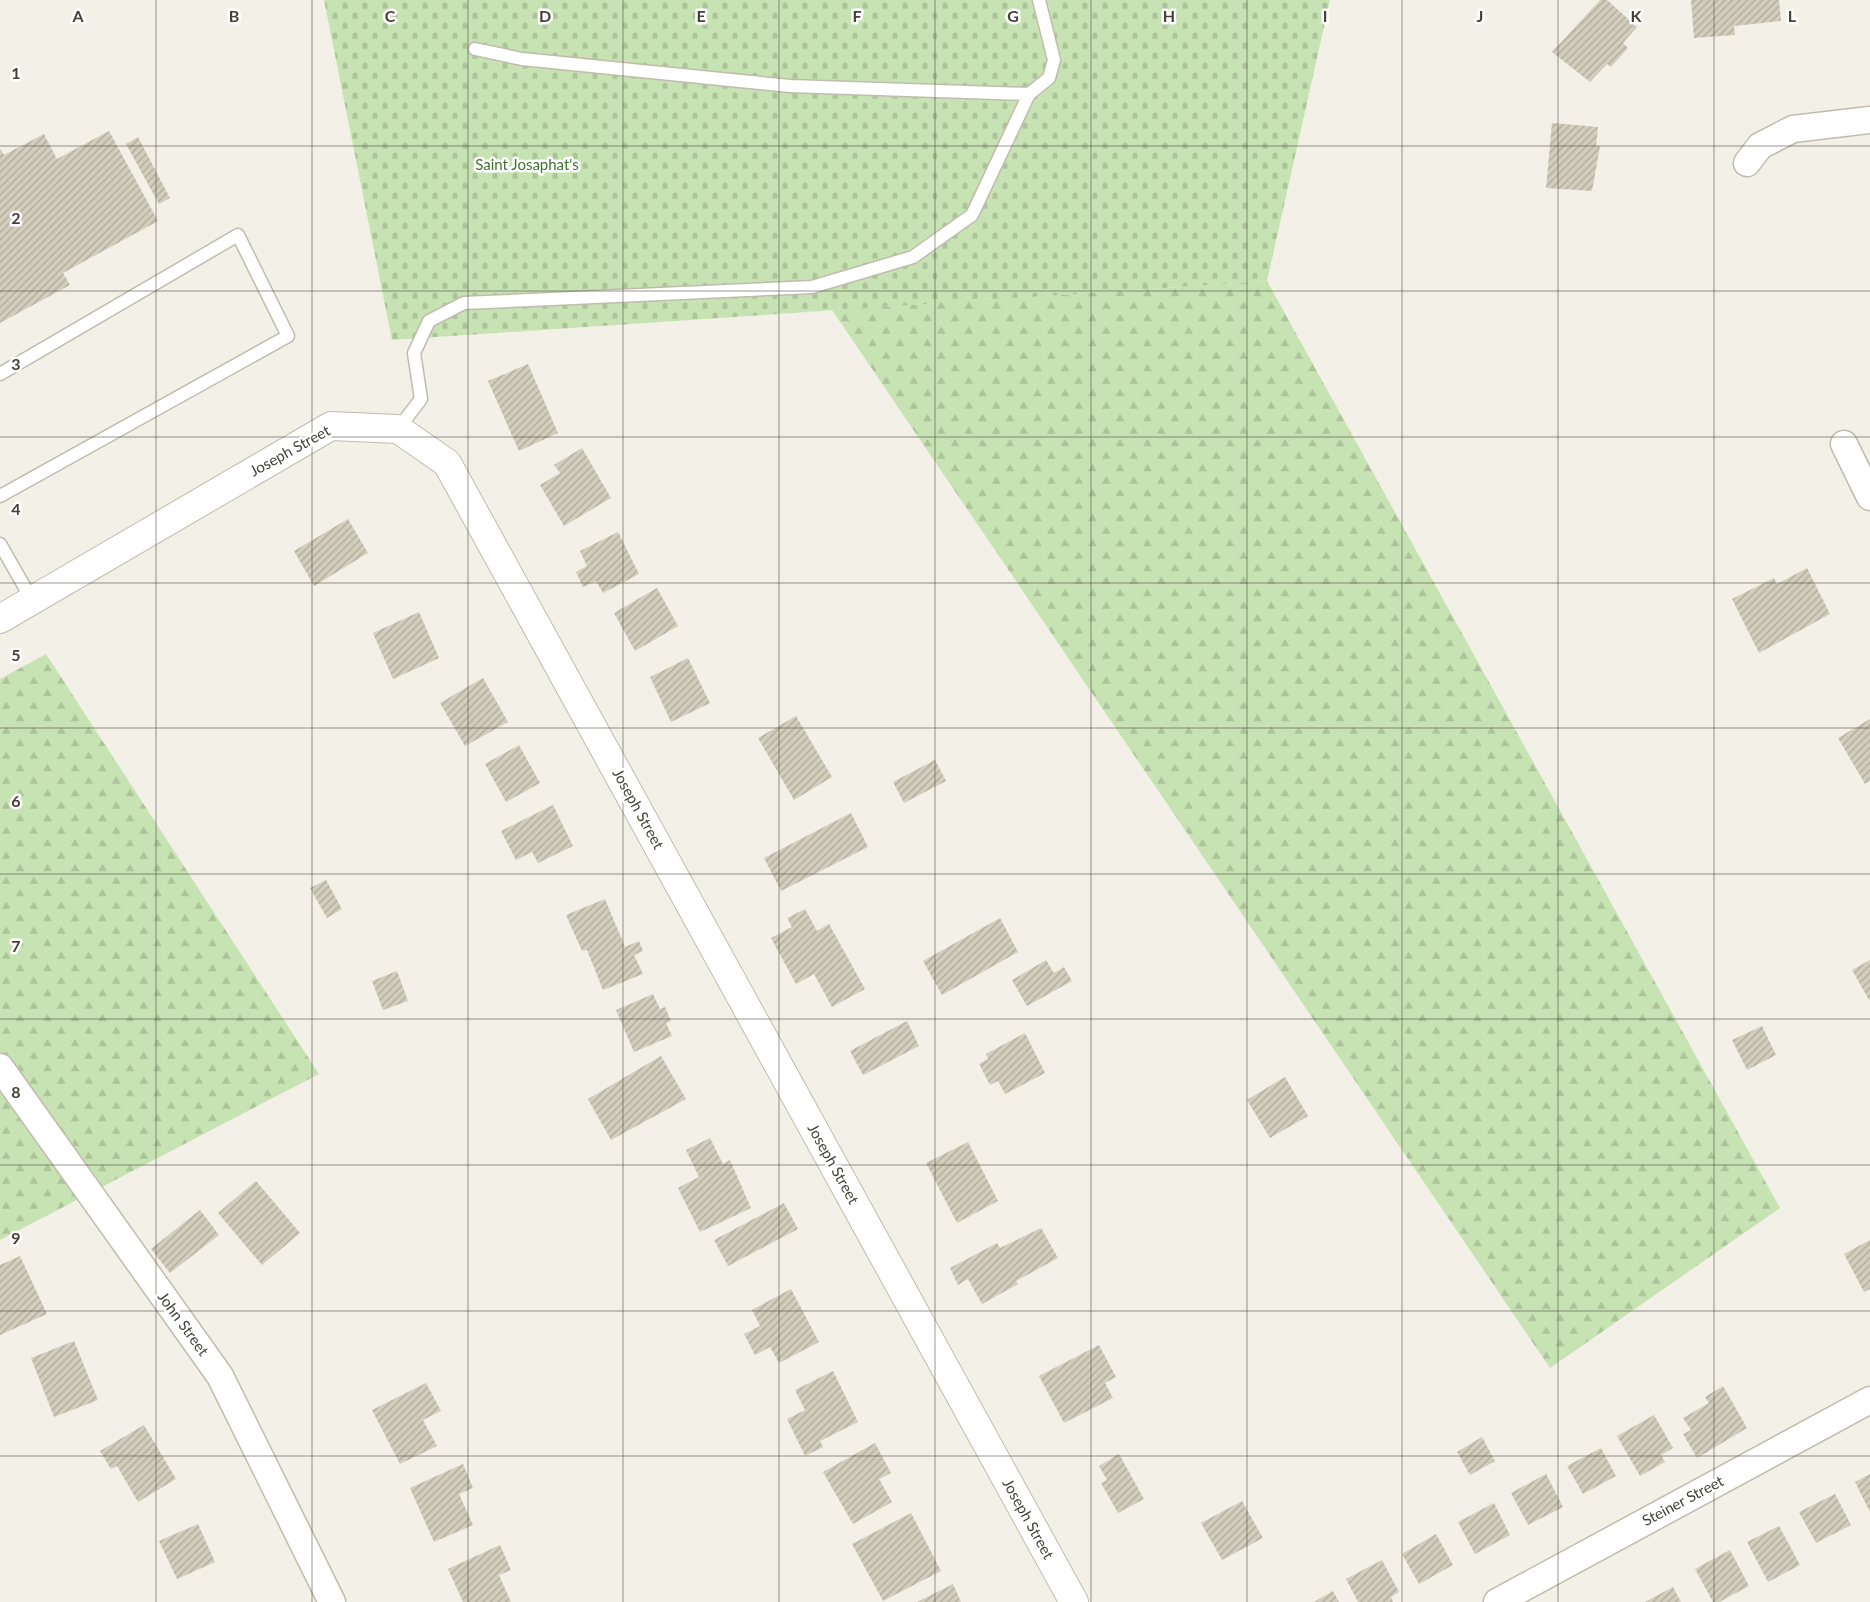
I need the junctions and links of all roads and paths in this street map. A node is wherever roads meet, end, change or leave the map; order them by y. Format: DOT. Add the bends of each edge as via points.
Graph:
graph roads {
  1 [pos="1039,0"];
  2 [pos="476,49"];
  3 [pos="1029,94"];
  4 [pos="1870,120"];
  5 [pos="1746,163"];
  6 [pos="0,374"];
  7 [pos="398,429"];
  8 [pos="1844,444"];
  9 [pos="0,496"];
  10 [pos="1870,497"];
  11 [pos="0,544"];
  12 [pos="32,600"];
  13 [pos="0,619"];
  14 [pos="0,1067"];
  15 [pos="1870,1400"];
  16 [pos="332,1602"];
  17 [pos="1074,1602"];
  18 [pos="1497,1602"];
  1 -- 3 [label="lane" via="1054,60 1049,78"];
  2 -- 3 [label="lane" via="522,59 790,86"];
  3 -- 7 [label="lane" via="972,215 913,257 812,287 464,303 429,321 414,353 421,399"];
  4 -- 5 [label="street" via="1793,129 1760,146"];
  6 -- 9 [label="lane" via="238,235 288,336"];
  7 -- 12 [label="street, Joseph Street" via="331,426"];
  7 -- 17 [label="street, Joseph Street" via="447,463"];
  8 -- 10 [label="street"];
  11 -- 12 [label="lane"];
  12 -- 13 [label="street, Joseph Street"];
  14 -- 16 [label="street, John Street" via="220,1376"];
  15 -- 18 [label="street, Steiner Street"];
}
